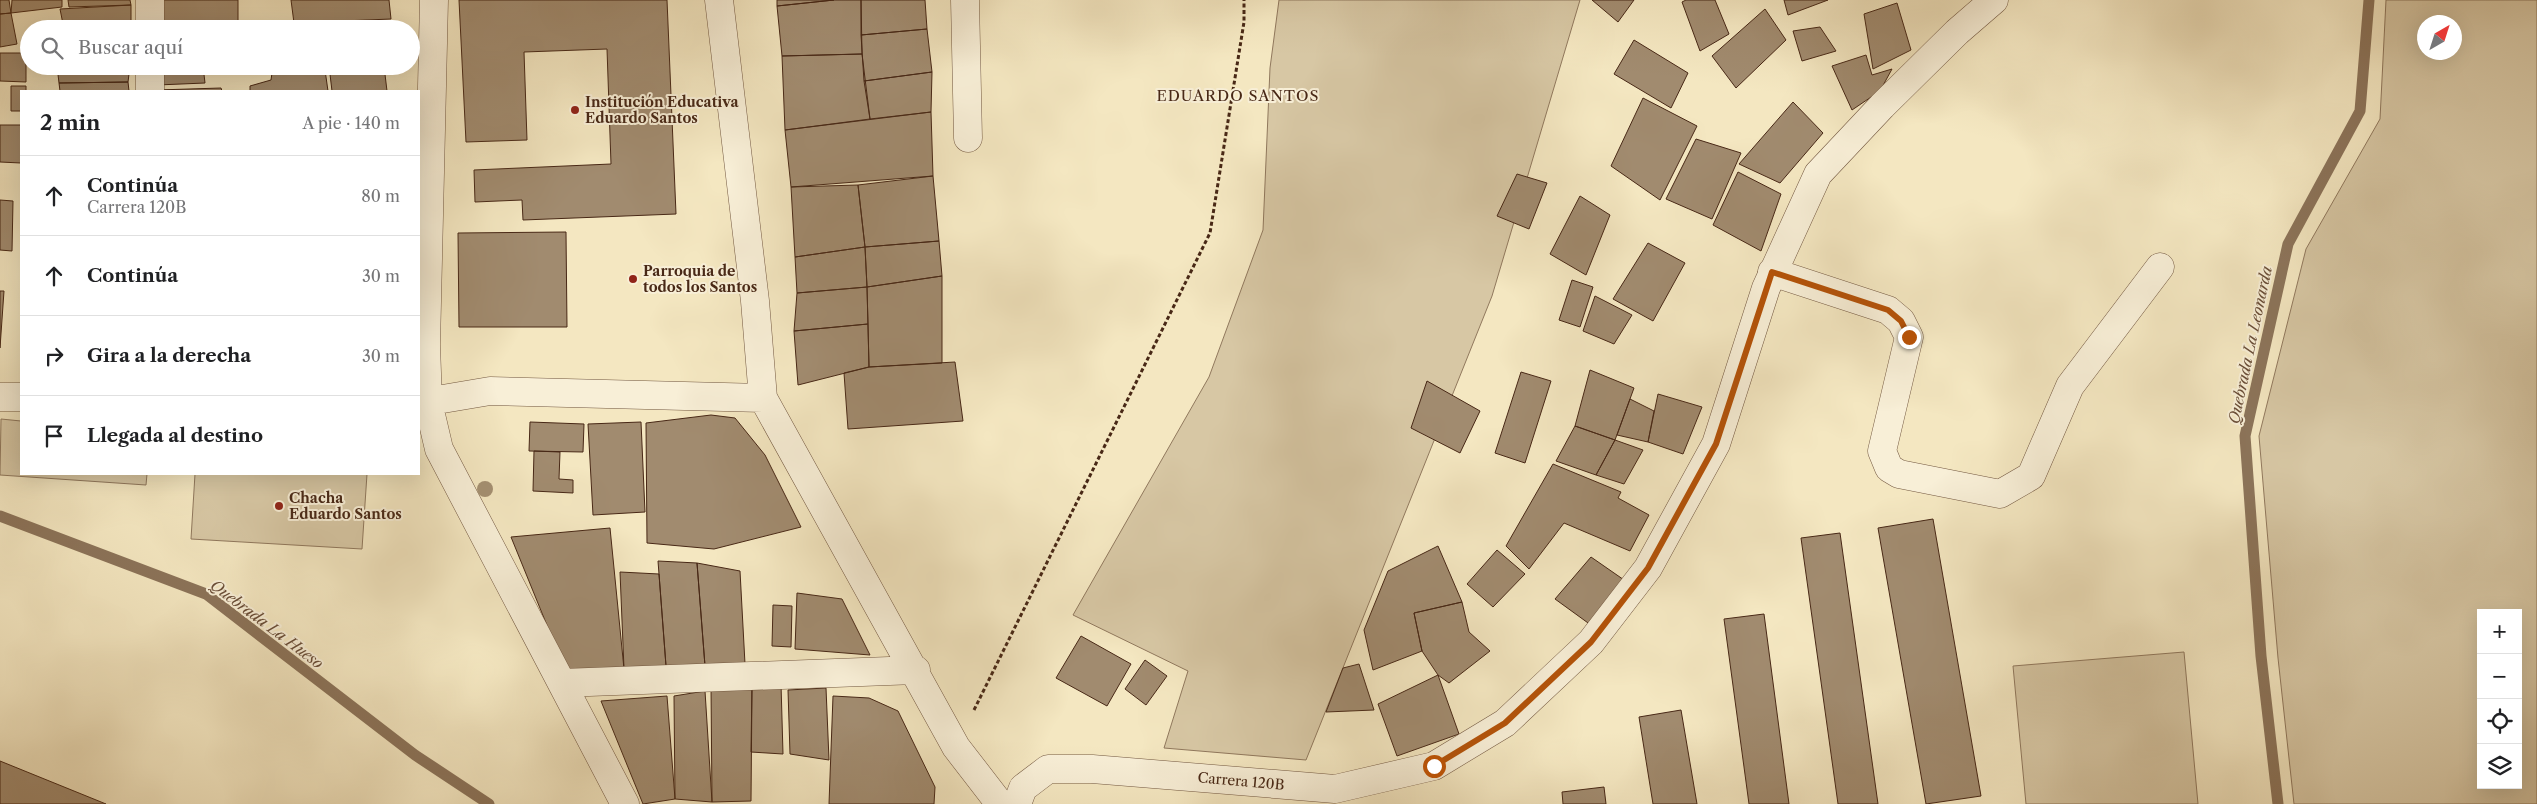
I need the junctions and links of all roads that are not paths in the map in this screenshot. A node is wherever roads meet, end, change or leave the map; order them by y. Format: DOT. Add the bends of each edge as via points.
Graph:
graph roads {
  1 [pos="150,0"];
  2 [pos="434,0"];
  3 [pos="720,0"];
  4 [pos="965,0"];
  5 [pos="1994,0"];
  6 [pos="150,20"];
  7 [pos="150,75"];
  8 [pos="150,90"];
  9 [pos="968,138"];
  10 [pos="2160,267"];
  11 [pos="1772,272"];
  12 [pos="0,397"];
  13 [pos="20,397"];
  14 [pos="763,398"];
  15 [pos="423,402"];
  16 [pos="916,670"];
  17 [pos="562,683"];
  18 [pos="624,804"];
  19 [pos="1000,804"];
  20 [pos="1016,804"];
  1 -- 6 [label="street"];
  2 -- 15 [label="street"];
  3 -- 14 [label="street"];
  4 -- 9 [label="street"];
  5 -- 11 [label="street, Carrera 120B" via="1888,99 1818,174"];
  7 -- 8 [label="street"];
  10 -- 11 [label="street" via="2070,386 2031,476 2000,494 1899,474 1889,468 1882,451 1909,337 1901,321 1888,310"];
  11 -- 20 [label="street, Carrera 120B" via="1716,444 1648,568 1591,642 1505,723 1434,766 1335,789 1092,768 1048,769 1023,788"];
  12 -- 13 [label="street"];
  14 -- 15 [label="street" via="490,391"];
  14 -- 16 [label="street"];
  15 -- 17 [label="street" via="439,449"];
  16 -- 17 [label="street"];
  16 -- 19 [label="street" via="956,747"];
  17 -- 18 [label="street"];
}
